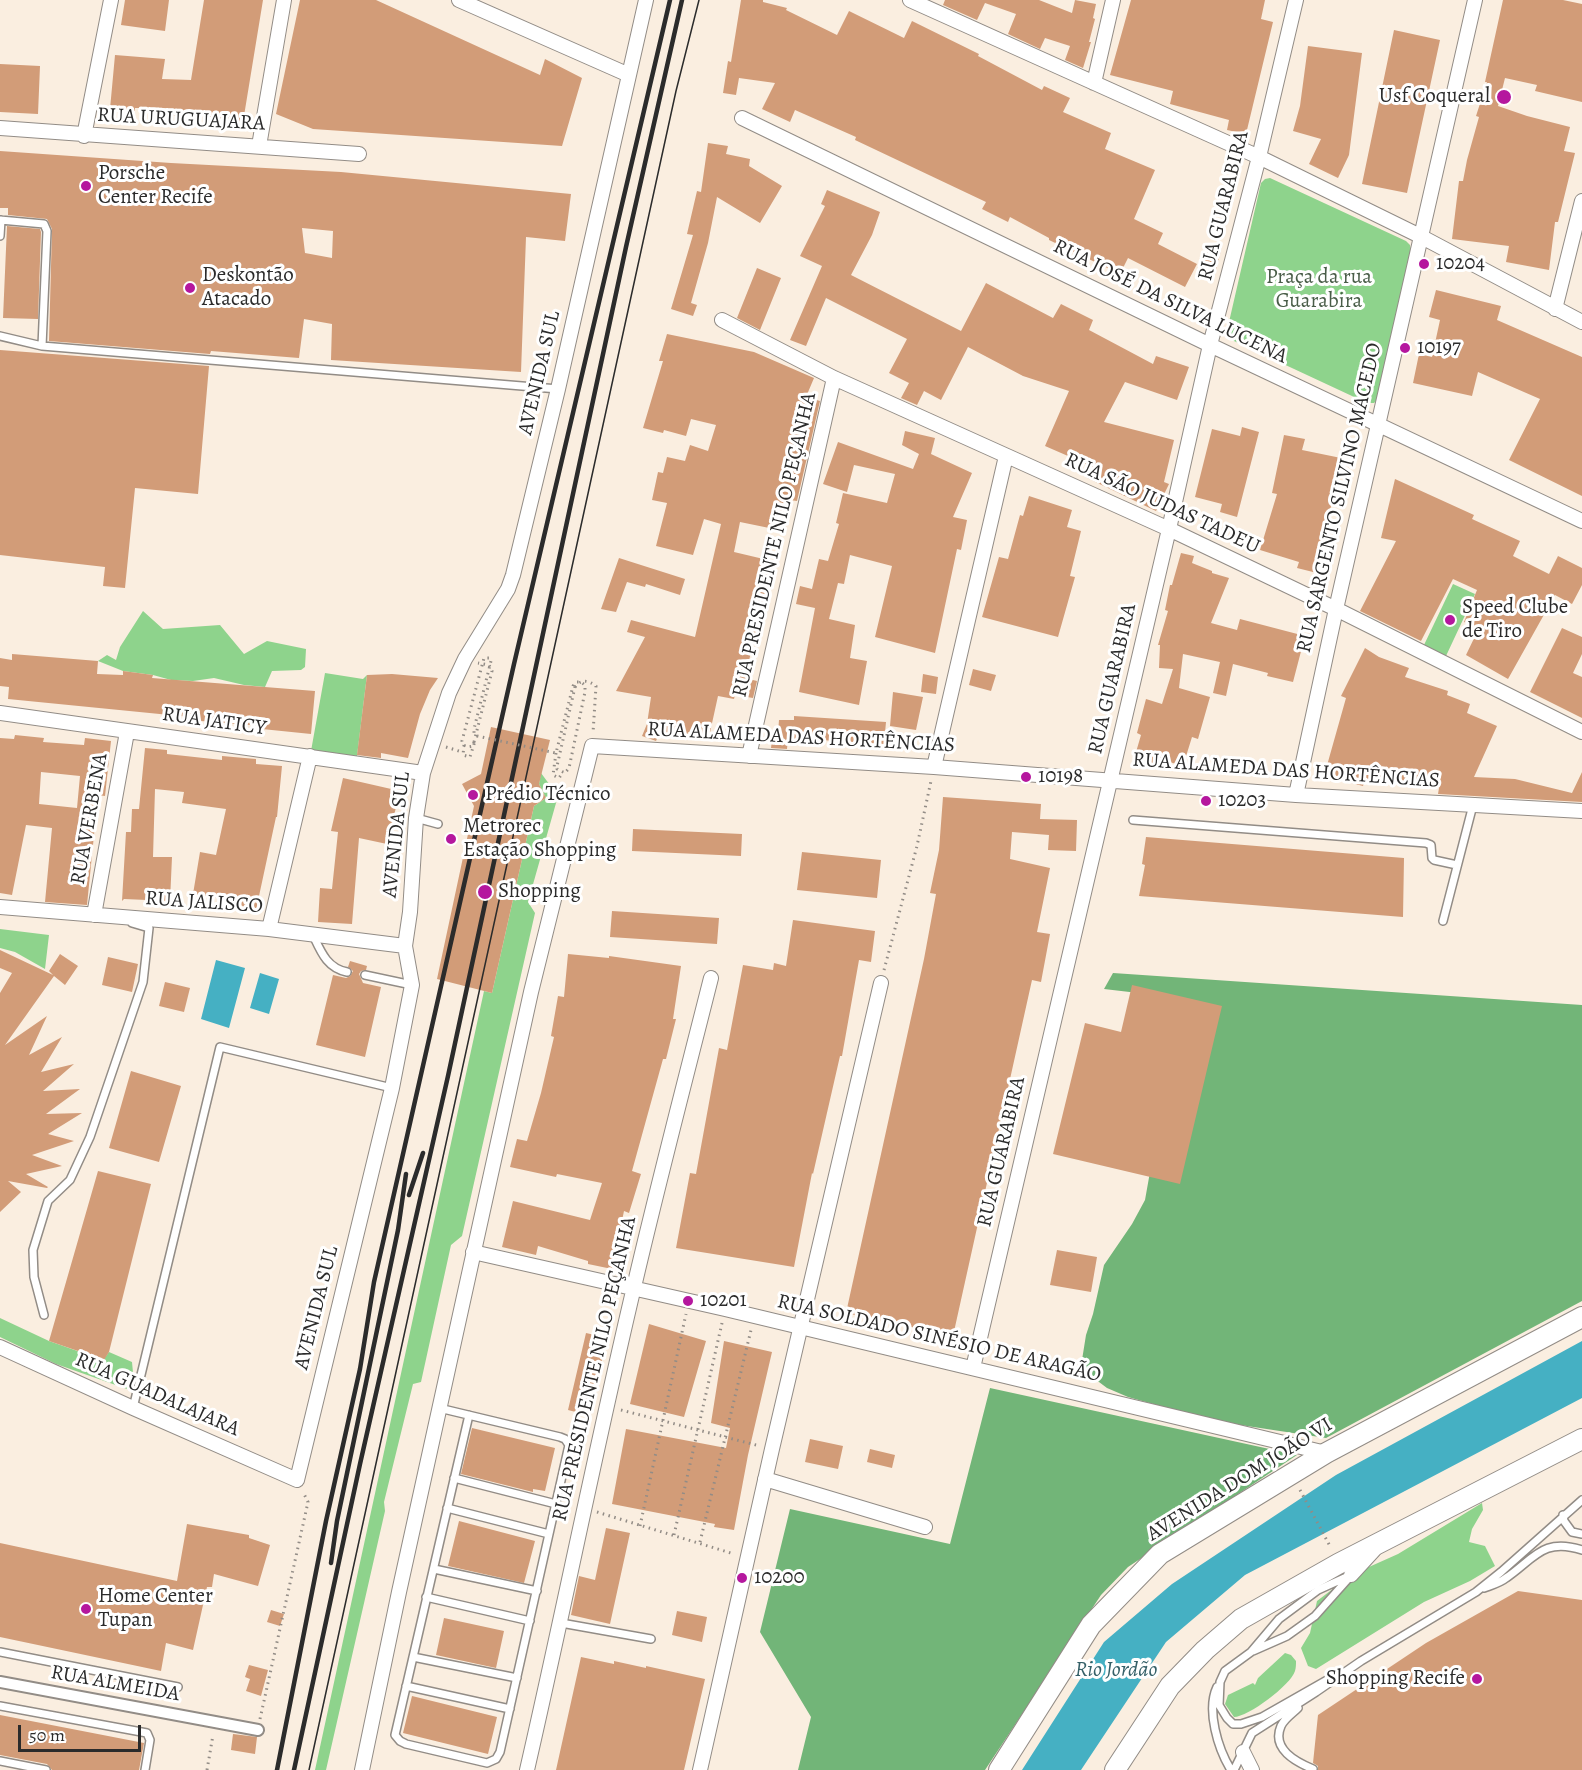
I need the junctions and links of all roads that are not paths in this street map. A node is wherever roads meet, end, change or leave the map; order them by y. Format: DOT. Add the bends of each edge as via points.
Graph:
graph roads {
  1 [pos="111,0"];
  2 [pos="284,0"];
  3 [pos="459,0"];
  4 [pos="646,0"];
  5 [pos="910,0"];
  6 [pos="1113,0"];
  7 [pos="1296,0"];
  8 [pos="1475,0"];
  9 [pos="926,4"];
  10 [pos="629,75"];
  11 [pos="1094,83"];
  12 [pos="742,118"];
  13 [pos="0,128"];
  14 [pos="84,136"];
  15 [pos="259,146"];
  16 [pos="359,154"];
  17 [pos="1259,157"];
  18 [pos="1582,201"];
  19 [pos="0,220"];
  20 [pos="0,236"];
  21 [pos="1420,236"];
  22 [pos="1555,309"];
  23 [pos="722,320"];
  24 [pos="1582,322"];
  25 [pos="0,336"];
  26 [pos="1210,345"];
  27 [pos="42,346"];
  28 [pos="834,378"];
  29 [pos="558,389"];
  30 [pos="1378,425"];
  31 [pos="1006,456"];
  32 [pos="1582,521"];
  33 [pos="1169,529"];
  34 [pos="1336,609"];
  35 [pos="0,713"];
  36 [pos="127,732"];
  37 [pos="1582,732"];
  38 [pos="310,756"];
  39 [pos="749,756"];
  40 [pos="934,766"];
  41 [pos="423,773"];
  42 [pos="1111,779"];
  43 [pos="1296,795"];
  44 [pos="1473,805"];
  45 [pos="1582,811"];
  46 [pos="416,818"];
  47 [pos="1133,820"];
  48 [pos="438,824"];
  49 [pos="1457,865"];
  50 [pos="0,907"];
  51 [pos="94,915"];
  52 [pos="115,917"];
  53 [pos="1443,921"];
  54 [pos="269,929"];
  55 [pos="313,935"];
  56 [pos="405,946"];
  57 [pos="347,972"];
  58 [pos="365,975"];
  59 [pos="711,978"];
  60 [pos="881,983"];
  61 [pos="412,985"];
  62 [pos="392,1088"];
  63 [pos="473,1252"];
  64 [pos="634,1288"];
  65 [pos="44,1315"];
  66 [pos="1582,1317"];
  67 [pos="801,1328"];
  68 [pos="0,1347"];
  69 [pos="973,1368"];
  70 [pos="133,1408"];
  71 [pos="439,1408"];
  72 [pos="469,1415"];
  73 [pos="1582,1439"];
  74 [pos="1326,1453"];
  75 [pos="454,1478"];
  76 [pos="765,1479"];
  77 [pos="297,1480"];
  78 [pos="1582,1500"];
  79 [pos="556,1504"];
  80 [pos="447,1508"];
  81 [pos="1563,1515"];
  82 [pos="925,1527"];
  83 [pos="549,1534"];
  84 [pos="1582,1534"];
  85 [pos="1377,1546"];
  86 [pos="1582,1550"];
  87 [pos="434,1569"];
  88 [pos="1352,1575"];
  89 [pos="537,1591"];
  90 [pos="1476,1592"];
  91 [pos="426,1598"];
  92 [pos="530,1621"];
  93 [pos="561,1623"];
  94 [pos="651,1639"];
  95 [pos="0,1652"];
  96 [pos="1251,1652"];
  97 [pos="413,1657"];
  98 [pos="1361,1661"];
  99 [pos="517,1678"];
  100 [pos="0,1682"];
  101 [pos="1220,1682"];
  102 [pos="406,1686"];
  103 [pos="178,1687"];
  104 [pos="1316,1692"];
  105 [pos="0,1706"];
  106 [pos="510,1709"];
  107 [pos="258,1730"];
  108 [pos="1244,1752"];
  109 [pos="0,1761"];
  110 [pos="1313,1768"];
  111 [pos="46,1770"];
  112 [pos="145,1770"];
  113 [pos="362,1770"];
  114 [pos="527,1770"];
  115 [pos="700,1770"];
  116 [pos="999,1770"];
  117 [pos="1115,1770"];
  118 [pos="1232,1770"];
  119 [pos="1252,1770"];
  1 -- 14 [label="street"];
  2 -- 15 [label="street"];
  3 -- 10 [label="street"];
  4 -- 10 [label="street, AVENIDA SUL"];
  5 -- 9 [label="street"];
  6 -- 11 [label="street"];
  7 -- 17 [label="street, RUA GUARABIRA"];
  8 -- 21 [label="street, RUA SARGENTO SILVINO MACEDO"];
  9 -- 11 [label="street"];
  10 -- 29 [label="street, AVENIDA SUL"];
  11 -- 17 [label="street"];
  12 -- 26 [label="street, RUA JOSÉ DA SILVA LUCENA"];
  13 -- 14 [label="street, RUA URUGUAJARA"];
  14 -- 15 [label="street, RUA URUGUAJARA"];
  15 -- 16 [label="street, RUA URUGUAJARA"];
  17 -- 21 [label="street"];
  17 -- 26 [label="street, RUA GUARABIRA"];
  18 -- 22 [label="street"];
  19 -- 20 [label="lane"];
  19 -- 27 [label="lane" via="44,224 47,231"];
  21 -- 22 [label="street"];
  21 -- 30 [label="street, RUA SARGENTO SILVINO MACEDO"];
  22 -- 24 [label="street"];
  23 -- 28 [label="street, RUA SÃO JUDAS TADEU"];
  25 -- 27 [label="lane"];
  26 -- 30 [label="street, RUA JOSÉ DA SILVA LUCENA"];
  26 -- 33 [label="street, RUA GUARABIRA"];
  27 -- 29 [label="lane"];
  28 -- 31 [label="street, RUA SÃO JUDAS TADEU"];
  28 -- 39 [label="street, RUA PRESIDENTE NILO PEÇANHA"];
  29 -- 41 [label="street, AVENIDA SUL" via="513,575 449,693"];
  30 -- 32 [label="street, RUA JOSÉ DA SILVA LUCENA"];
  30 -- 34 [label="street, RUA SARGENTO SILVINO MACEDO"];
  31 -- 33 [label="street, RUA SÃO JUDAS TADEU"];
  31 -- 40 [label="street"];
  33 -- 34 [label="street, RUA SÃO JUDAS TADEU"];
  33 -- 42 [label="street, RUA GUARABIRA"];
  34 -- 37 [label="street, RUA SÃO JUDAS TADEU"];
  34 -- 43 [label="street, RUA SARGENTO SILVINO MACEDO"];
  35 -- 36 [label="street, RUA JATICY"];
  36 -- 38 [label="street, RUA JATICY"];
  36 -- 51 [label="street, RUA VERBENA"];
  38 -- 41 [label="street, RUA JATICY"];
  38 -- 54 [label="street"];
  39 -- 40 [label="street, RUA ALAMEDA DAS HORTÊNCIAS"];
  39 -- 63 [label="street, RUA ALAMEDA DAS HORTÊNCIAS" via="592,746 531,992"];
  40 -- 42 [label="street, RUA ALAMEDA DAS HORTÊNCIAS"];
  41 -- 46 [label="street, AVENIDA SUL"];
  42 -- 43 [label="street, RUA ALAMEDA DAS HORTÊNCIAS"];
  42 -- 69 [label="street, RUA GUARABIRA"];
  43 -- 44 [label="street, RUA ALAMEDA DAS HORTÊNCIAS"];
  44 -- 45 [label="street, RUA ALAMEDA DAS HORTÊNCIAS"];
  44 -- 49 [label="lane"];
  46 -- 48 [label="lane"];
  46 -- 56 [label="street, AVENIDA SUL"];
  47 -- 49 [label="lane" via="1426,843 1431,845 1434,860"];
  49 -- 53 [label="lane"];
  50 -- 51 [label="street, RUA JALISCO"];
  51 -- 52 [label="street, RUA JALISCO"];
  52 -- 54 [label="street, RUA JALISCO"];
  52 -- 65 [label="lane" via="149,928 143,982 90,1137 70,1180 48,1202 33,1250 34,1277"];
  54 -- 55 [label="street, RUA JALISCO"];
  55 -- 56 [label="street, RUA JALISCO"];
  55 -- 57 [label="lane" via="326,961"];
  56 -- 61 [label="street, AVENIDA SUL"];
  58 -- 61 [label="lane"];
  59 -- 64 [label="street, RUA PRESIDENTE NILO PEÇANHA"];
  60 -- 67 [label="street"];
  61 -- 62 [label="street, AVENIDA SUL"];
  62 -- 70 [label="lane" via="220,1047"];
  62 -- 77 [label="street, AVENIDA SUL"];
  63 -- 64 [label="street, RUA SOLDADO SINÉSIO DE ARAGÃO"];
  63 -- 71 [label="street"];
  64 -- 67 [label="street, RUA SOLDADO SINÉSIO DE ARAGÃO"];
  64 -- 93 [label="street, RUA PRESIDENTE NILO PEÇANHA"];
  66 -- 74 [label="main road, AVENIDA DOM JOÃO VI"];
  67 -- 69 [label="street, RUA SOLDADO SINÉSIO DE ARAGÃO"];
  67 -- 76 [label="street"];
  68 -- 70 [label="street, RUA GUADALAJARA"];
  69 -- 74 [label="street, RUA SOLDADO SINÉSIO DE ARAGÃO"];
  70 -- 77 [label="street, RUA GUADALAJARA"];
  71 -- 72 [label="lane"];
  71 -- 113 [label="street"];
  72 -- 75 [label="lane"];
  72 -- 79 [label="lane" via="565,1439 569,1445"];
  73 -- 85 [label="main road"];
  74 -- 116 [label="main road, AVENIDA DOM JOÃO VI" via="1160,1554 1091,1625"];
  75 -- 79 [label="lane"];
  75 -- 80 [label="lane"];
  76 -- 82 [label="street"];
  76 -- 115 [label="street"];
  78 -- 81 [label="lane"];
  79 -- 83 [label="lane"];
  80 -- 83 [label="lane"];
  80 -- 87 [label="lane"];
  81 -- 84 [label="lane" via="1572,1532"];
  81 -- 90 [label="lane"];
  83 -- 89 [label="lane"];
  85 -- 88 [label="street"];
  85 -- 117 [label="main road" via="1289,1591 1224,1633 1170,1686"];
  86 -- 90 [label="lane" via="1557,1545 1541,1549 1505,1580"];
  87 -- 89 [label="lane"];
  87 -- 91 [label="lane"];
  88 -- 96 [label="lane" via="1318,1590 1280,1619"];
  88 -- 96 [label="lane" via="1315,1616 1287,1636"];
  89 -- 92 [label="lane"];
  90 -- 98 [label="lane"];
  91 -- 92 [label="lane"];
  91 -- 97 [label="lane"];
  92 -- 99 [label="lane"];
  93 -- 94 [label="lane"];
  93 -- 114 [label="street, RUA PRESIDENTE NILO PEÇANHA"];
  95 -- 103 [label="lane"];
  96 -- 101 [label="lane" via="1226,1671"];
  97 -- 99 [label="lane"];
  97 -- 102 [label="lane"];
  98 -- 101 [label="lane" via="1262,1717 1241,1724 1233,1724 1223,1713 1219,1705"];
  98 -- 104 [label="lane"];
  99 -- 106 [label="lane"];
  100 -- 107 [label="street, RUA ALMEIDA"];
  101 -- 118 [label="lane" via="1212,1714 1223,1757"];
  102 -- 106 [label="lane"];
  102 -- 106 [label="lane" via="395,1736 400,1741 488,1763 500,1752"];
  104 -- 108 [label="lane" via="1252,1733"];
  104 -- 110 [label="lane" via="1281,1726 1280,1739 1283,1750 1293,1760"];
  105 -- 112 [label="lane" via="147,1733 150,1740"];
  108 -- 118 [label="lane"];
  108 -- 119 [label="street"];
  109 -- 111 [label="lane"];
}
